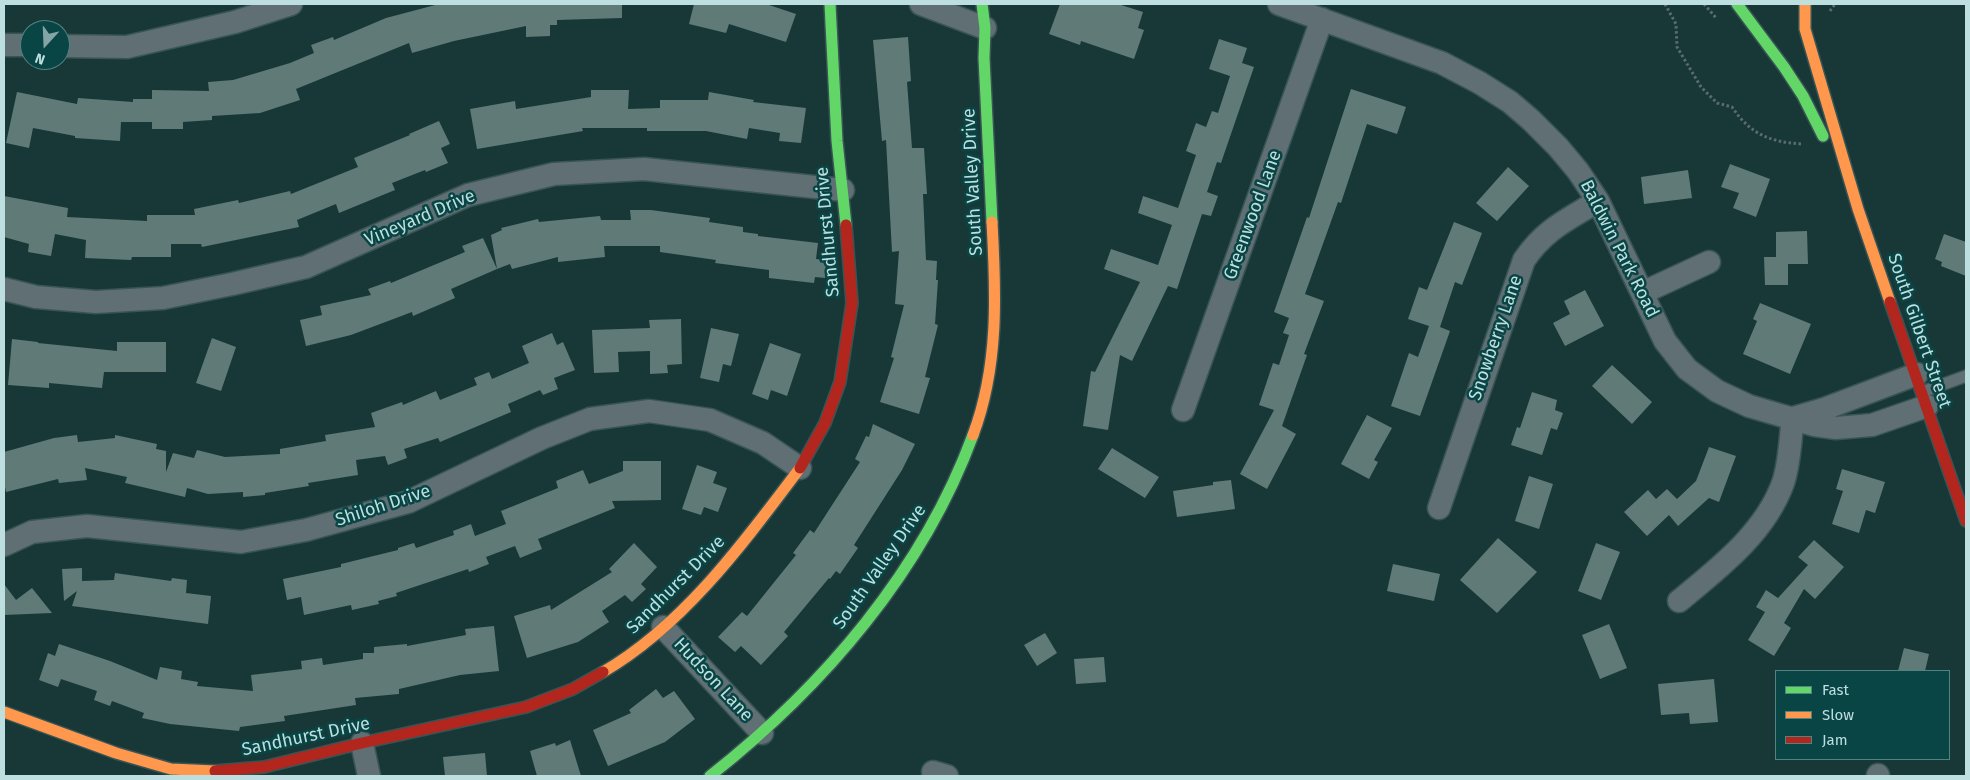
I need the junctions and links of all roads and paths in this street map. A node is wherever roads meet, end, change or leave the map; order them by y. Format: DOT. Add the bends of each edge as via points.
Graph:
graph roads {
  1 [pos="291,4"];
  2 [pos="830,4"];
  3 [pos="921,4"];
  4 [pos="982,4"];
  5 [pos="1279,4"];
  6 [pos="1665,4"];
  7 [pos="1737,4"];
  8 [pos="1804,4"];
  9 [pos="1322,19"];
  10 [pos="988,20"];
  11 [pos="4,45"];
  12 [pos="20,45"];
  13 [pos="70,46"];
  14 [pos="1802,144"];
  15 [pos="843,190"];
  16 [pos="1598,201"];
  17 [pos="1858,209"];
  18 [pos="1709,262"];
  19 [pos="4,290"];
  20 [pos="1642,293"];
  21 [pos="1966,376"];
  22 [pos="1922,391"];
  23 [pos="1183,410"];
  24 [pos="1793,418"];
  25 [pos="800,468"];
  26 [pos="1439,508"];
  27 [pos="1966,521"];
  28 [pos="4,545"];
  29 [pos="1679,601"];
  30 [pos="663,627"];
  31 [pos="4,712"];
  32 [pos="762,733"];
  33 [pos="362,744"];
  34 [pos="369,776"];
  35 [pos="710,776"];
  1 -- 13 [label="street" via="234,22 127,47"];
  2 -- 15 [label="street, Sandhurst Drive" via="837,141"];
  3 -- 10 [label="street"];
  4 -- 10 [label="street, South Valley Drive"];
  5 -- 9 [label="street, Baldwin Park Road"];
  6 -- 14 [label="path" via="1676,24 1677,47 1701,87 1717,103 1732,107 1741,121 1756,133 1782,142"];
  7 -- 17 [label="street, South Gilbert Street" via="1794,81"];
  8 -- 17 [label="street, South Gilbert Street" via="1805,29"];
  9 -- 16 [label="street, Baldwin Park Road" via="1442,63 1510,102 1558,147"];
  9 -- 23 [label="street, Greenwood Lane"];
  10 -- 32 [label="street, South Valley Drive" via="984,58 995,282 992,356 978,422 958,478 904,570 841,654"];
  11 -- 12 [label="street"];
  15 -- 19 [label="street, Vineyard Drive" via="644,169 554,174 468,194 306,267 232,284 163,298 96,302 36,297"];
  15 -- 25 [label="street, Sandhurst Drive" via="852,303 847,344 840,382 825,423"];
  16 -- 20 [label="street, Baldwin Park Road"];
  16 -- 26 [label="street, Snowberry Lane" via="1552,229 1536,242 1524,260"];
  17 -- 22 [label="street, South Gilbert Street"];
  18 -- 20 [label="street"];
  20 -- 24 [label="street, Baldwin Park Road" via="1665,340 1687,369 1717,391 1749,406"];
  21 -- 22 [label="lane"];
  22 -- 24 [label="street"];
  22 -- 24 [label="street, Baldwin Park Road" via="1872,425 1836,428"];
  22 -- 27 [label="street, South Gilbert Street"];
  24 -- 29 [label="street" via="1783,481 1774,505 1761,525"];
  25 -- 28 [label="street, Shiloh Drive" via="763,443 710,420 649,411 590,419 542,438 408,502 306,530 241,542 87,526 32,532"];
  25 -- 30 [label="street, Sandhurst Drive" via="754,530 707,584"];
  30 -- 32 [label="street, Hudson Lane"];
  30 -- 33 [label="street, Sandhurst Drive" via="623,660 573,689 526,708"];
  31 -- 33 [label="street, Sandhurst Drive" via="170,769 264,767"];
  32 -- 35 [label="street, South Valley Drive"];
  33 -- 34 [label="street"];
}
